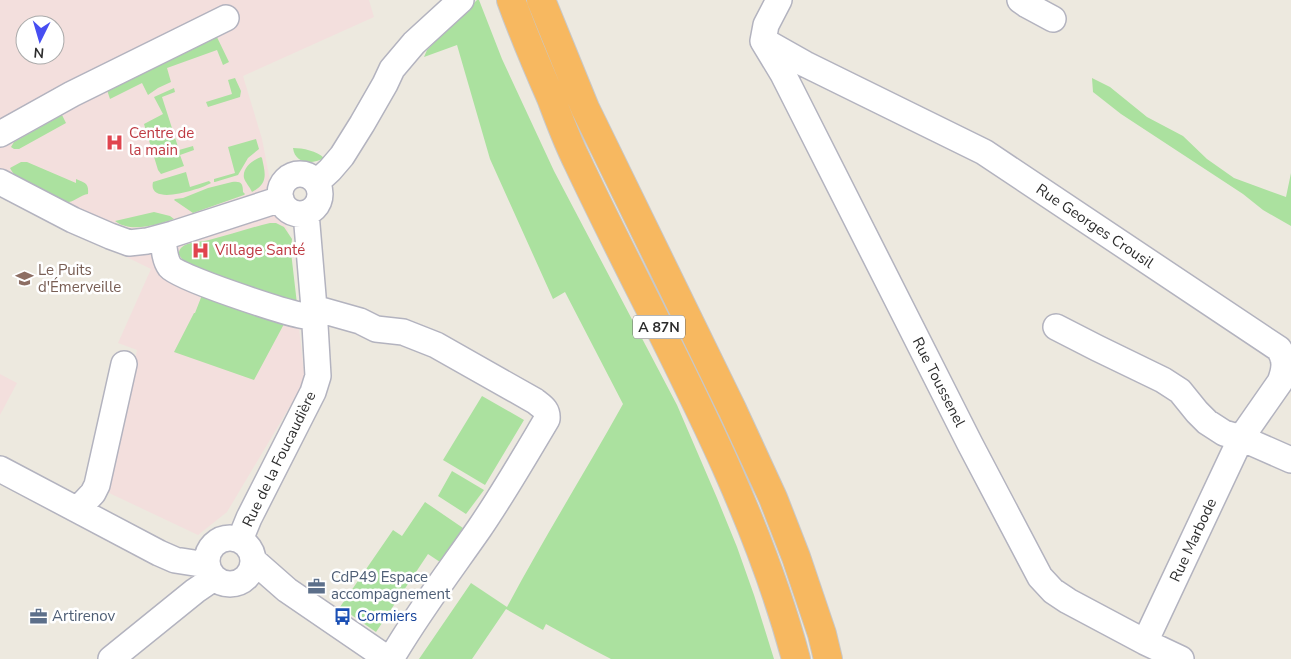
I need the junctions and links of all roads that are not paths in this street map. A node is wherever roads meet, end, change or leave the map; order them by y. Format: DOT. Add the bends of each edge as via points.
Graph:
graph roads {
  1 [pos="461,0"];
  2 [pos="494,0"];
  3 [pos="511,0"];
  4 [pos="541,0"];
  5 [pos="779,0"];
  6 [pos="1020,0"];
  7 [pos="226,18"];
  8 [pos="1053,19"];
  9 [pos="763,41"];
  10 [pos="0,134"];
  11 [pos="0,182"];
  12 [pos="317,182"];
  13 [pos="281,199"];
  14 [pos="306,213"];
  15 [pos="163,237"];
  16 [pos="623,254"];
  17 [pos="315,313"];
  18 [pos="1056,327"];
  19 [pos="124,364"];
  20 [pos="1241,438"];
  21 [pos="1291,460"];
  22 [pos="0,469"];
  23 [pos="78,509"];
  24 [pos="240,540"];
  25 [pos="211,564"];
  26 [pos="250,569"];
  27 [pos="1145,642"];
  28 [pos="111,659"];
  29 [pos="389,659"];
  30 [pos="796,659"];
  31 [pos="828,659"];
  32 [pos="1181,659"];
  1 -- 12 [label="street" via="414,43 392,69 348,148"];
  2 -- 16 [label="highway" via="533,98"];
  3 -- 16 [label="highway, A 87N" via="576,160"];
  4 -- 31 [label="highway, A 87N" via="585,108 774,498"];
  5 -- 9 [label="street" via="766,25"];
  6 -- 8 [label="street"];
  7 -- 10 [label="street" via="72,94"];
  9 -- 20 [label="street, Rue Georges Crousil" via="984,152 1278,349 1285,362 1280,382"];
  9 -- 27 [label="street, Rue Toussenel" via="783,74 1040,577 1068,601"];
  11 -- 15 [label="street" via="122,241 129,243"];
  12 -- 13 [label="street" via="306,174 292,175 282,185"];
  12 -- 14 [label="street" via="321,196 315,208"];
  13 -- 14 [label="street" via="289,210"];
  13 -- 15 [label="street"];
  14 -- 17 [label="street, Rue de la Foucaudière"];
  15 -- 17 [label="street" via="168,263 176,272 274,308 300,315"];
  16 -- 30 [label="highway, A 87N" via="735,485 773,582"];
  17 -- 24 [label="street, Rue de la Foucaudière" via="316,384"];
  17 -- 29 [label="street" via="360,321 376,329 403,332 436,345 535,401 548,414 504,491"];
  18 -- 20 [label="street" via="1163,380 1180,391 1207,422 1224,433"];
  19 -- 23 [label="street" via="96,485"];
  20 -- 21 [label="street"];
  20 -- 27 [label="street, Rue Marbode"];
  22 -- 23 [label="street"];
  23 -- 25 [label="street" via="175,560"];
  24 -- 25 [label="street" via="232,537 216,542"];
  24 -- 26 [label="street" via="253,557"];
  25 -- 26 [label="street" via="219,581 228,584 238,582"];
  25 -- 28 [label="street" via="195,591"];
  26 -- 29 [label="street"];
  27 -- 32 [label="street, Rue Toussenel"];
}
